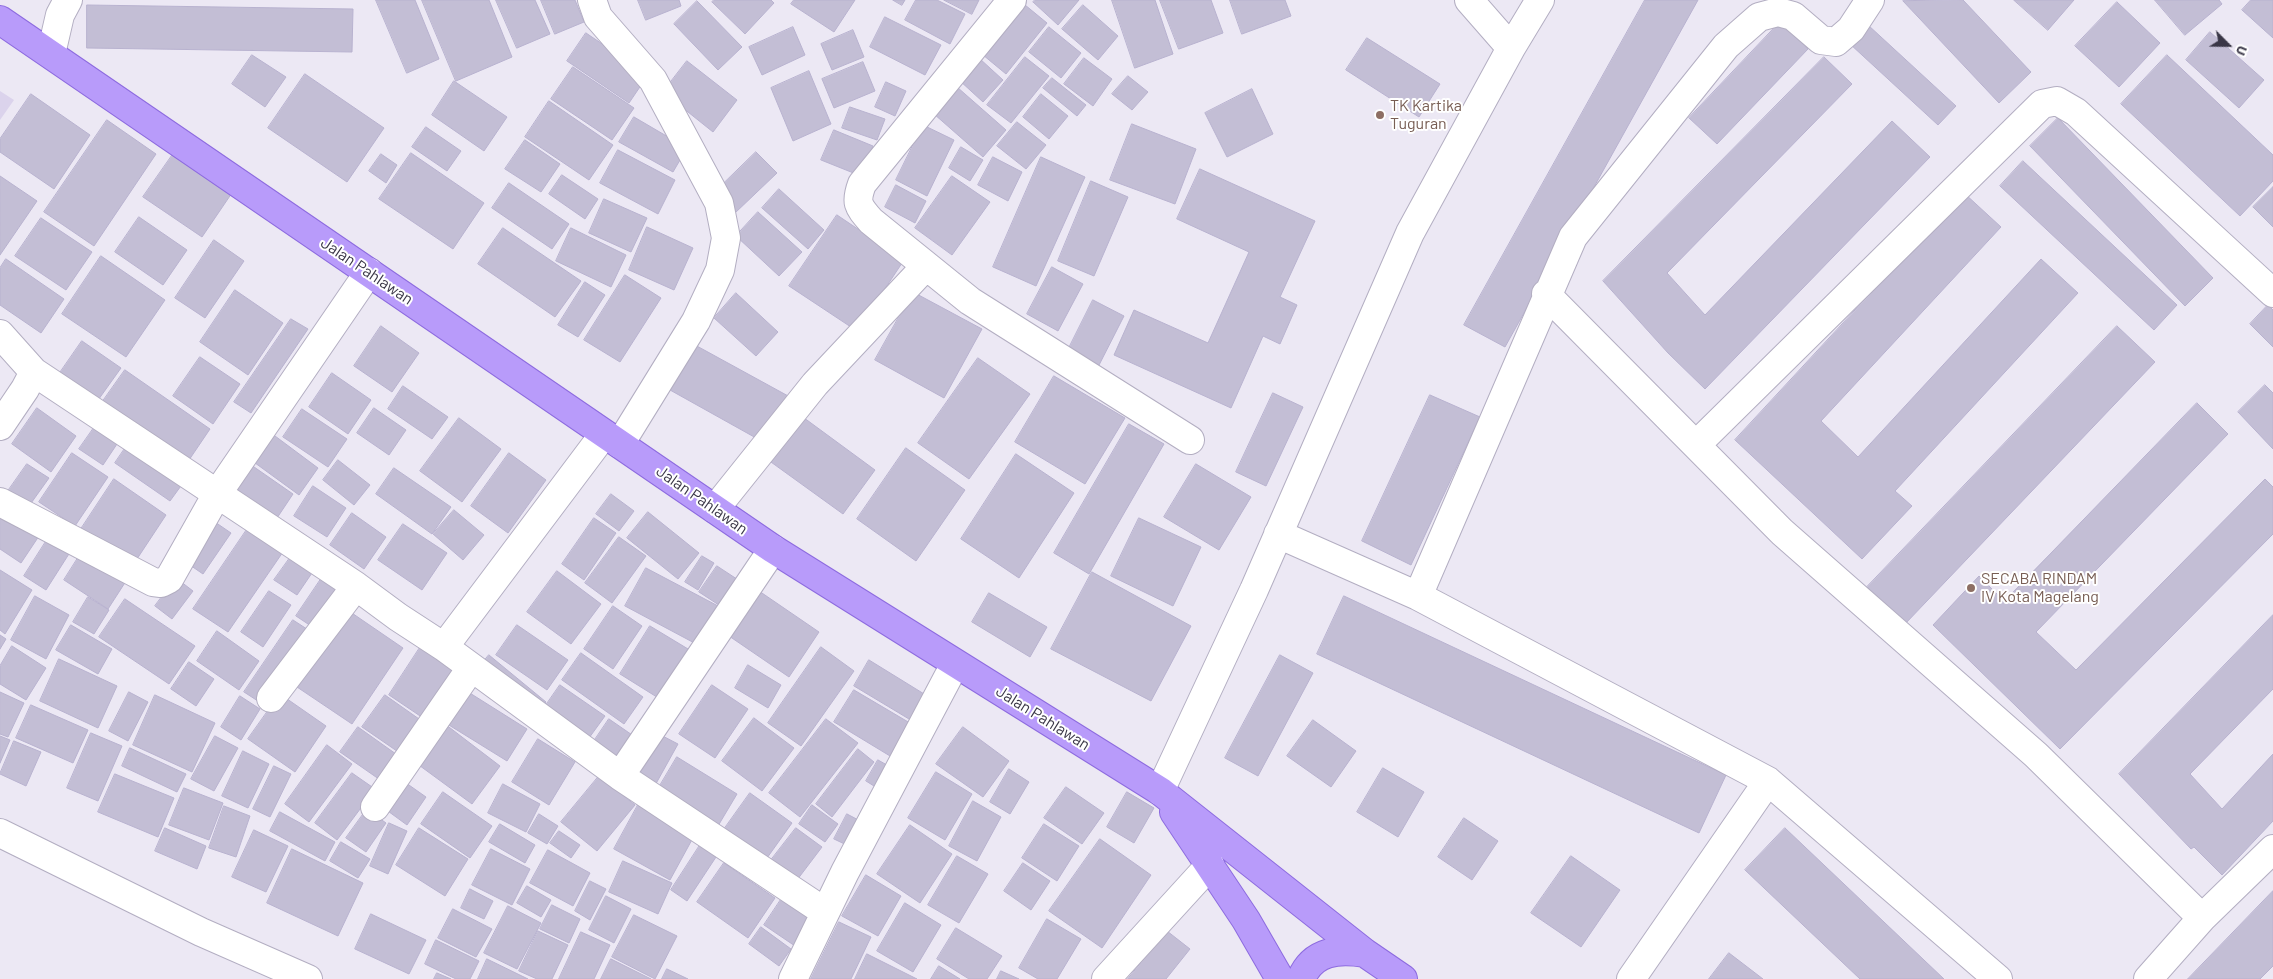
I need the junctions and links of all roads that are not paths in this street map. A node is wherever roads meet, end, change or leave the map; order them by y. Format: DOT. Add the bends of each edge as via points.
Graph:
graph roads {
  1 [pos="68,0"];
  2 [pos="592,0"];
  3 [pos="1012,0"];
  4 [pos="1469,0"];
  5 [pos="1540,0"];
  6 [pos="1870,0"];
  7 [pos="0,20"];
  8 [pos="1510,48"];
  9 [pos="51,54"];
  10 [pos="926,266"];
  11 [pos="369,272"];
  12 [pos="2273,293"];
  13 [pos="1546,294"];
  14 [pos="0,334"];
  15 [pos="34,372"];
  16 [pos="0,426"];
  17 [pos="612,439"];
  18 [pos="1190,440"];
  19 [pos="1696,445"];
  20 [pos="217,494"];
  21 [pos="0,502"];
  22 [pos="715,509"];
  23 [pos="1278,534"];
  24 [pos="773,549"];
  25 [pos="356,586"];
  26 [pos="1418,596"];
  27 [pos="444,647"];
  28 [pos="955,664"];
  29 [pos="471,668"];
  30 [pos="271,698"];
  31 [pos="620,776"];
  32 [pos="1768,781"];
  33 [pos="1160,791"];
  34 [pos="375,807"];
  35 [pos="0,833"];
  36 [pos="2273,849"];
  37 [pos="1210,865"];
  38 [pos="825,912"];
  39 [pos="2202,918"];
  40 [pos="1365,953"];
  41 [pos="308,979"];
  42 [pos="793,979"];
  43 [pos="1106,979"];
  44 [pos="1280,979"];
  45 [pos="1301,979"];
  46 [pos="1403,979"];
  47 [pos="1631,979"];
  48 [pos="1998,979"];
  49 [pos="2148,979"];
  1 -- 9 [label="street" via="60,15"];
  2 -- 17 [label="street" via="598,17 653,80 719,203 726,238 720,270 696,321"];
  3 -- 10 [label="street" via="870,173 857,197 859,208 871,221"];
  4 -- 8 [label="street"];
  5 -- 8 [label="street"];
  6 -- 13 [label="street" via="1851,29 1836,42 1821,40 1793,16 1778,12 1760,17 1726,46 1573,237"];
  7 -- 9 [label="main road, Jalan Pahlawan"];
  8 -- 23 [label="street" via="1410,233"];
  9 -- 11 [label="main road, Jalan Pahlawan"];
  10 -- 18 [label="street" via="970,301"];
  10 -- 22 [label="street" via="815,384"];
  11 -- 17 [label="main road, Jalan Pahlawan"];
  11 -- 20 [label="street"];
  12 -- 19 [label="street" via="2076,112 2057,101 2042,104"];
  13 -- 19 [label="street"];
  13 -- 26 [label="street"];
  14 -- 15 [label="street"];
  15 -- 16 [label="street"];
  15 -- 20 [label="street"];
  17 -- 22 [label="main road, Jalan Pahlawan"];
  17 -- 27 [label="street"];
  19 -- 39 [label="street" via="1782,532 2036,755"];
  20 -- 21 [label="street" via="169,579 161,583 152,582"];
  20 -- 25 [label="street"];
  22 -- 24 [label="main road, Jalan Pahlawan"];
  23 -- 26 [label="street"];
  23 -- 33 [label="street"];
  24 -- 28 [label="main road, Jalan Pahlawan"];
  24 -- 31 [label="street"];
  25 -- 27 [label="street"];
  25 -- 30 [label="street"];
  26 -- 32 [label="street"];
  27 -- 29 [label="street"];
  28 -- 33 [label="main road, Jalan Pahlawan"];
  28 -- 38 [label="street"];
  29 -- 31 [label="street"];
  29 -- 34 [label="street"];
  31 -- 38 [label="street"];
  32 -- 47 [label="street"];
  32 -- 48 [label="street"];
  33 -- 37 [label="main road"];
  33 -- 40 [label="main road, Jalan Pahlawan"];
  35 -- 41 [label="street" via="201,932"];
  36 -- 39 [label="street"];
  37 -- 43 [label="street"];
  37 -- 44 [label="main road"];
  38 -- 42 [label="street"];
  39 -- 49 [label="street"];
  40 -- 45 [label="main road" via="1330,951 1315,961"];
  40 -- 46 [label="main road, Jalan Pahlawan"];
}
